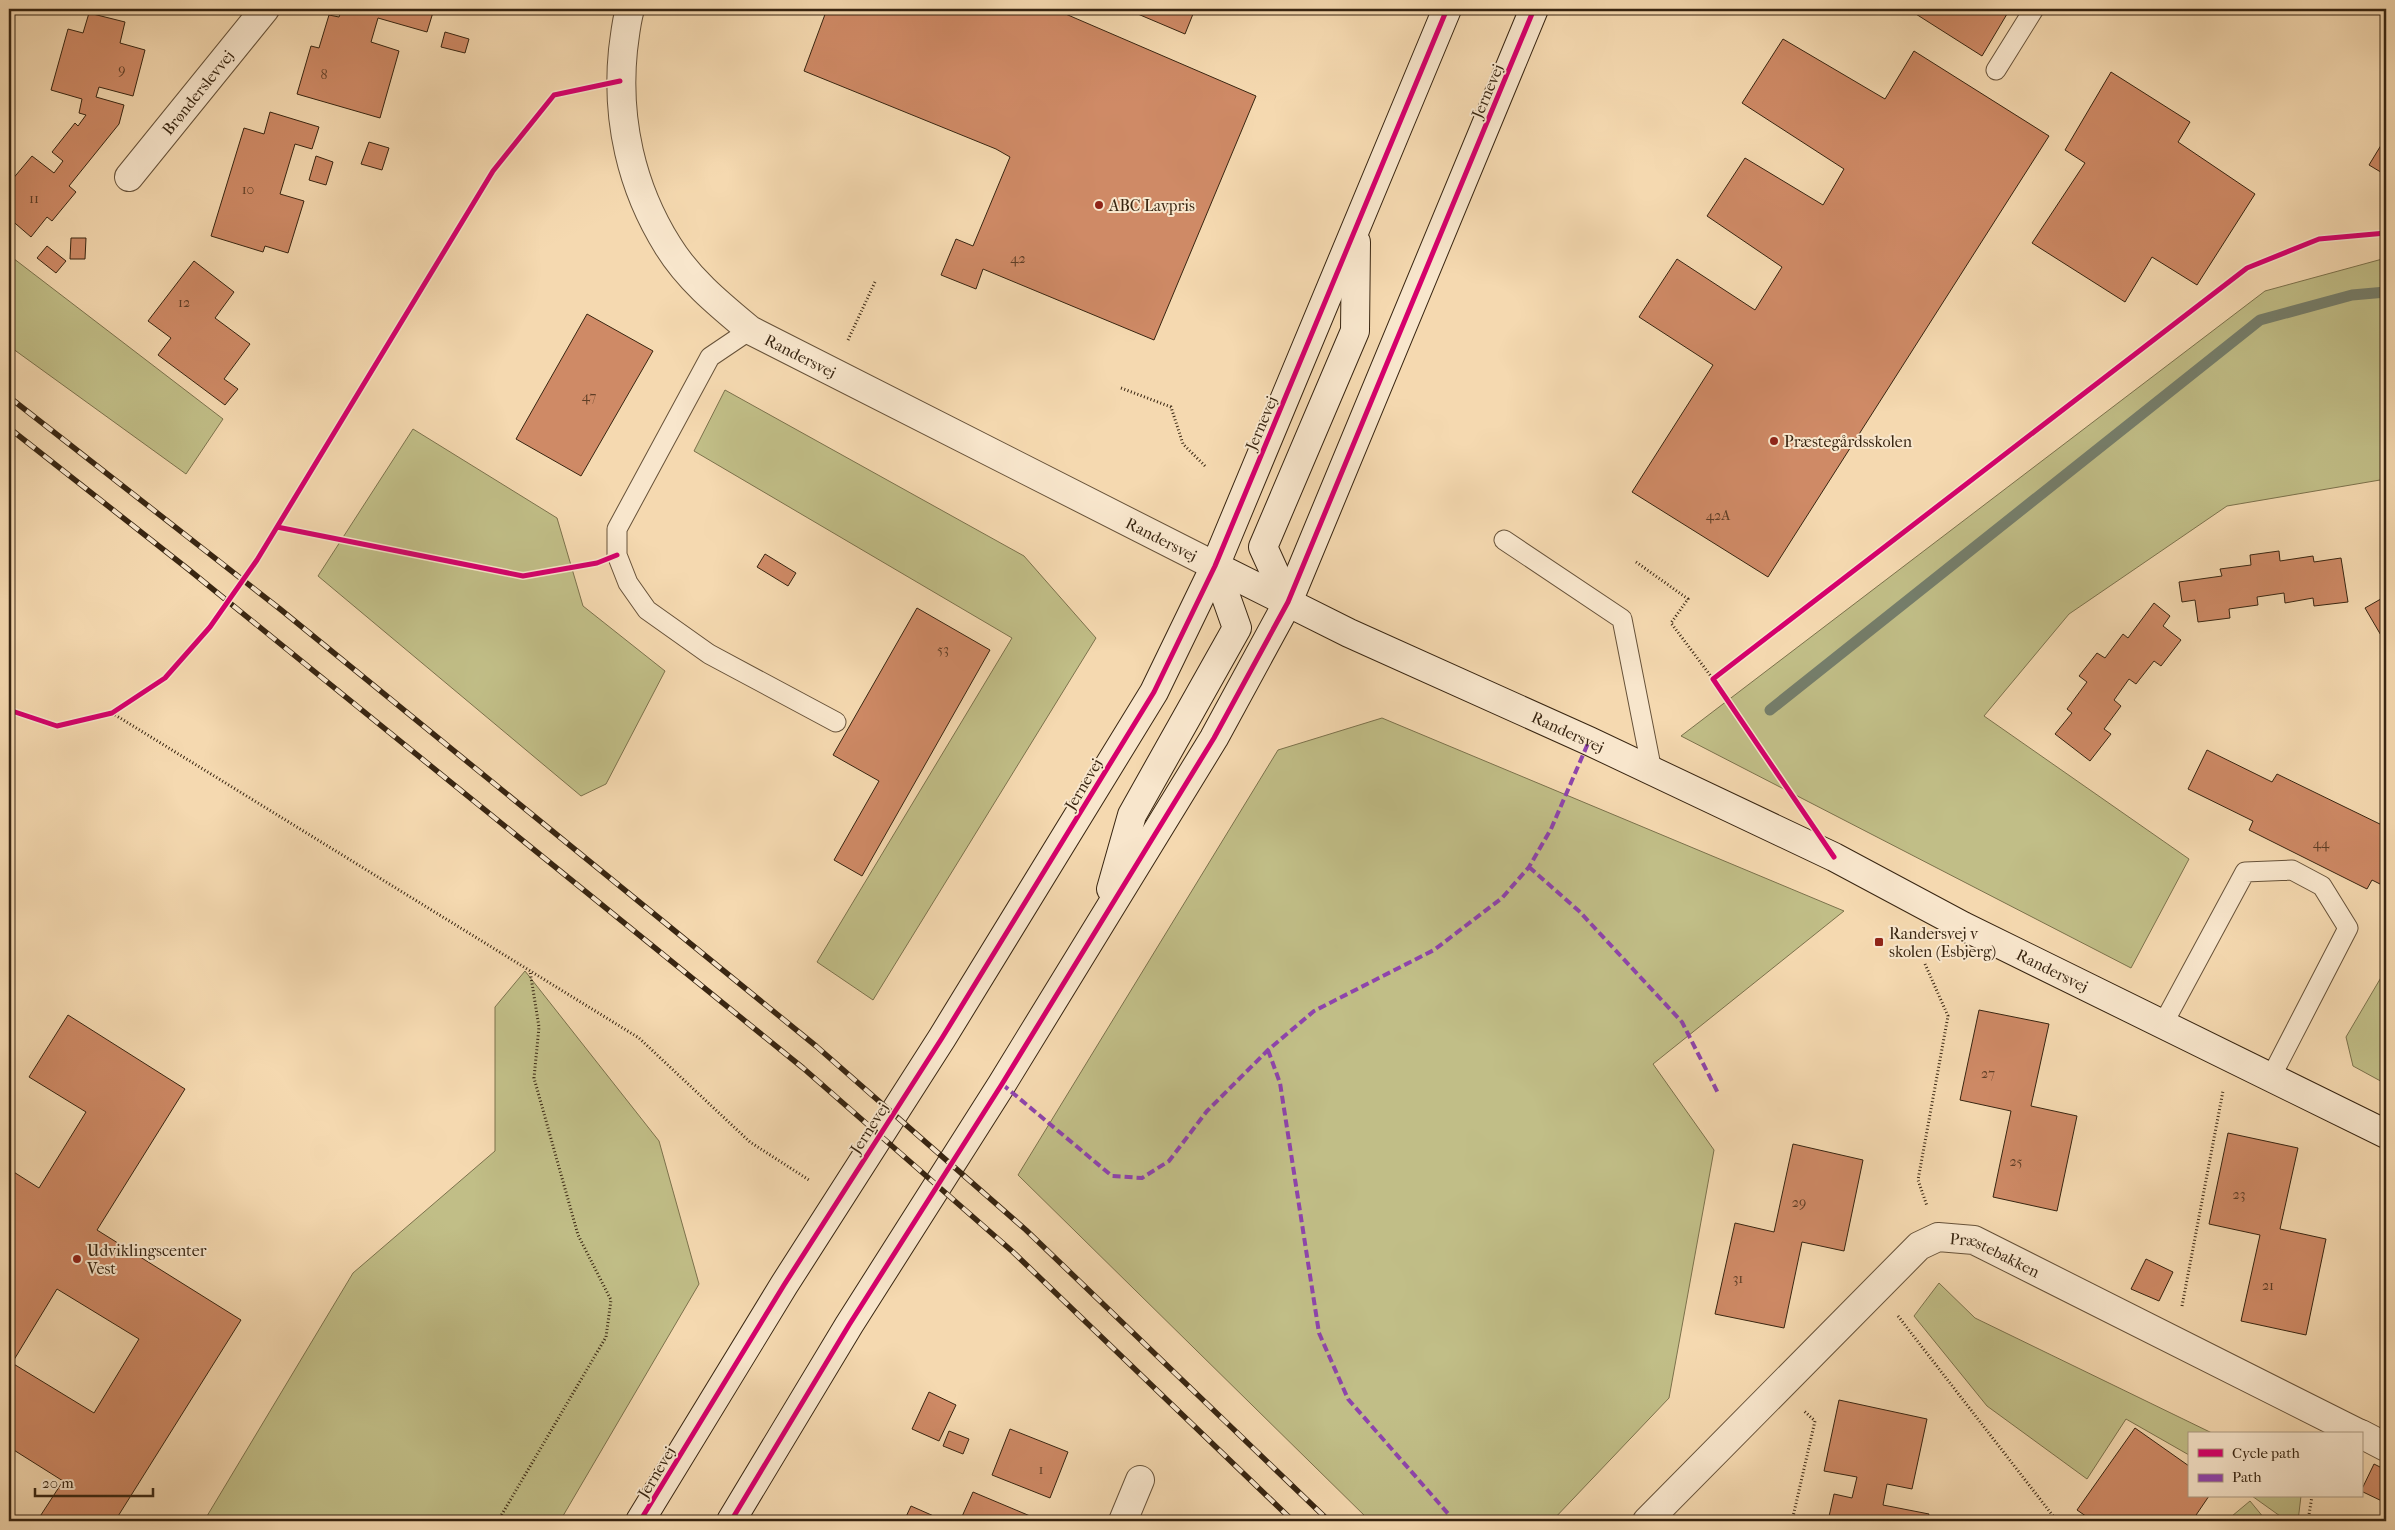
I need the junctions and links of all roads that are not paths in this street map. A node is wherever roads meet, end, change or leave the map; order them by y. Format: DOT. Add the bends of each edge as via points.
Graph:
graph roads {
  1 [pos="265,9"];
  2 [pos="630,9"];
  3 [pos="1447,9"];
  4 [pos="1534,9"];
  5 [pos="2034,9"];
  6 [pos="1996,70"];
  7 [pos="129,177"];
  8 [pos="1356,228"];
  9 [pos="750,330"];
  10 [pos="1504,540"];
  11 [pos="1215,566"];
  12 [pos="1288,602"];
  13 [pos="836,722"];
  14 [pos="1652,771"];
  15 [pos="1102,922"];
  16 [pos="2163,1024"];
  17 [pos="2271,1077"];
  18 [pos="2386,1134"];
  19 [pos="2356,1432"];
  20 [pos="2362,1435"];
  21 [pos="2386,1447"];
  22 [pos="1140,1480"];
  23 [pos="640,1521"];
  24 [pos="731,1521"];
  25 [pos="1123,1521"];
  26 [pos="1647,1521"];
  1 -- 7 [label="main road, Brønderslevvej"];
  2 -- 9 [label="main road, Randersvej" via="620,81 625,139 641,195 668,247 705,292"];
  3 -- 8 [label="main road, Jernevej"];
  4 -- 12 [label="main road, Jernevej"];
  5 -- 6 [label="lane"];
  8 -- 11 [label="main road, Jernevej"];
  8 -- 12 [label="main road" via="1355,331 1263,547"];
  9 -- 11 [label="main road, Randersvej"];
  9 -- 13 [label="lane, Randersvej" via="710,357 617,529 618,555 628,583 646,610 709,654"];
  10 -- 14 [label="lane" via="1622,619"];
  11 -- 12 [label="main road, Randersvej"];
  11 -- 15 [label="main road" via="1237,628 1132,815"];
  11 -- 23 [label="main road, Jernevej" via="1154,692"];
  12 -- 14 [label="main road, Randersvej"];
  12 -- 15 [label="main road, Jernevej" via="1214,738"];
  14 -- 16 [label="main road, Randersvej" via="1834,857 1963,926"];
  15 -- 24 [label="main road, Jernevej" via="849,1325"];
  16 -- 17 [label="main road, Randersvej"];
  16 -- 17 [label="lane" via="2245,872 2292,870 2322,886 2348,928"];
  17 -- 18 [label="main road, Randersvej"];
  19 -- 26 [label="main road, Præstebakken" via="1974,1240 1938,1237 1919,1246"];
  20 -- 21 [label="main road, Præstebakken"];
  22 -- 25 [label="main road"];
}
